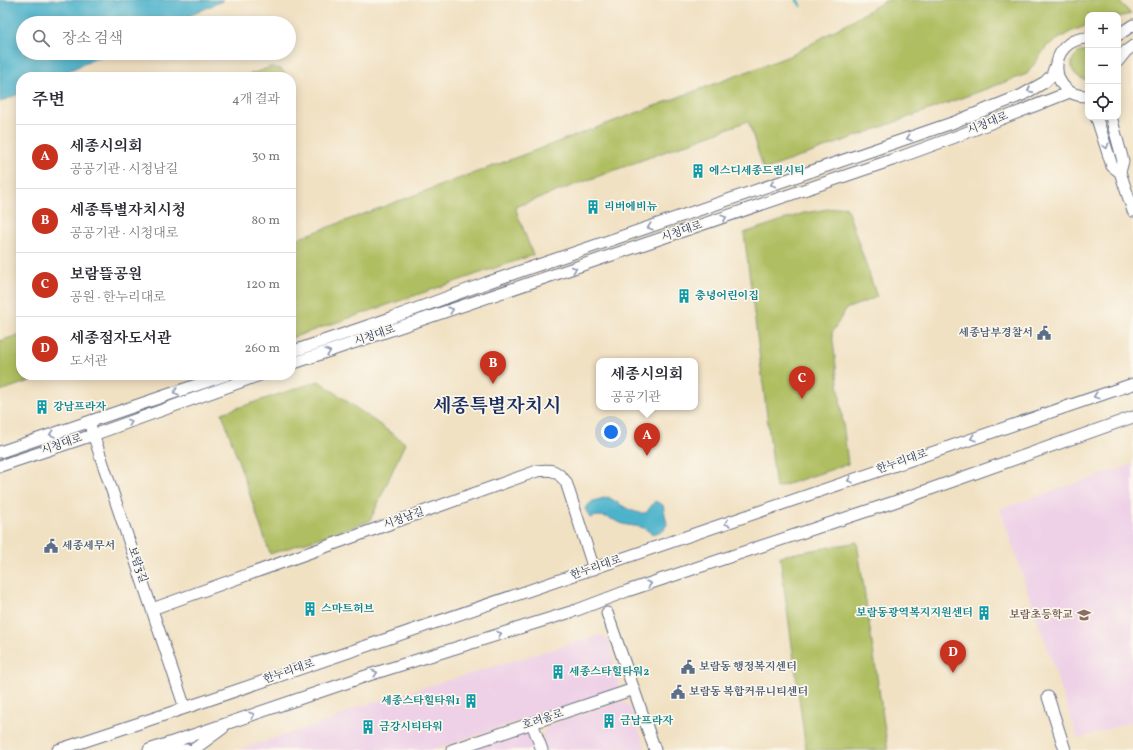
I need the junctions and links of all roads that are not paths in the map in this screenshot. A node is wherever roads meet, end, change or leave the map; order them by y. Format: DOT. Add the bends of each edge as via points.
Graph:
graph roads {
  1 [pos="1133,25"];
  2 [pos="1121,33"];
  3 [pos="1085,38"];
  4 [pos="1133,46"];
  5 [pos="1121,57"];
  6 [pos="1056,64"];
  7 [pos="1078,94"];
  8 [pos="1097,120"];
  9 [pos="1112,120"];
  10 [pos="1120,172"];
  11 [pos="1133,212"];
  12 [pos="296,350"];
  13 [pos="296,362"];
  14 [pos="211,380"];
  15 [pos="246,380"];
  16 [pos="1133,384"];
  17 [pos="1133,417"];
  18 [pos="89,422"];
  19 [pos="93,435"];
  20 [pos="0,452"];
  21 [pos="0,466"];
  22 [pos="594,569"];
  23 [pos="627,591"];
  24 [pos="152,609"];
  25 [pos="577,610"];
  26 [pos="607,613"];
  27 [pos="634,689"];
  28 [pos="1048,697"];
  29 [pos="185,708"];
  30 [pos="231,722"];
  31 [pos="532,723"];
  32 [pos="58,750"];
  33 [pos="150,750"];
  34 [pos="188,750"];
  35 [pos="193,750"];
  36 [pos="452,750"];
  37 [pos="542,750"];
  38 [pos="655,750"];
  39 [pos="1065,750"];
  1 -- 2 [label="street"];
  3 -- 6 [label="street, 시청대로" via="1070,42 1063,48"];
  4 -- 5 [label="street"];
  6 -- 7 [label="street" via="1059,80 1064,87"];
  6 -- 12 [label="street, 시청대로, one-way" via="1046,82 1022,95 952,123"];
  13 -- 7 [label="street, 시청대로, one-way" via="895,159"];
  8 -- 10 [label="street, one-way" via="1112,166"];
  9 -- 10 [label="street" via="1123,161"];
  10 -- 11 [label="street"];
  14 -- 18 [label="street, 시청대로, one-way"];
  19 -- 15 [label="street, 시청대로, one-way"];
  16 -- 22 [label="street, 한누리대로, one-way"];
  23 -- 17 [label="street, one-way" via="894,502"];
  18 -- 19 [label="street, 보람3길"];
  18 -- 20 [label="street, 시청대로, one-way"];
  19 -- 21 [label="street, 시청대로"];
  19 -- 24 [label="street, 보람3길"];
  22 -- 24 [label="street, 시청남길" via="566,482 558,472 537,471"];
  22 -- 29 [label="street, 한누리대로"];
  23 -- 25 [label="street"];
  23 -- 26 [label="street"];
  24 -- 29 [label="street, 보람3길"];
  25 -- 26 [label="street" via="594,608"];
  30 -- 25 [label="street, one-way" via="369,675"];
  26 -- 27 [label="street"];
  27 -- 31 [label="street, 호려울로"];
  27 -- 38 [label="street"];
  28 -- 39 [label="street"];
  29 -- 32 [label="street, 한누리대로"];
  30 -- 33 [label="street"];
  30 -- 35 [label="street"];
  31 -- 36 [label="street, 호려울로"];
  31 -- 37 [label="street"];
  33 -- 34 [label="street"];
}
